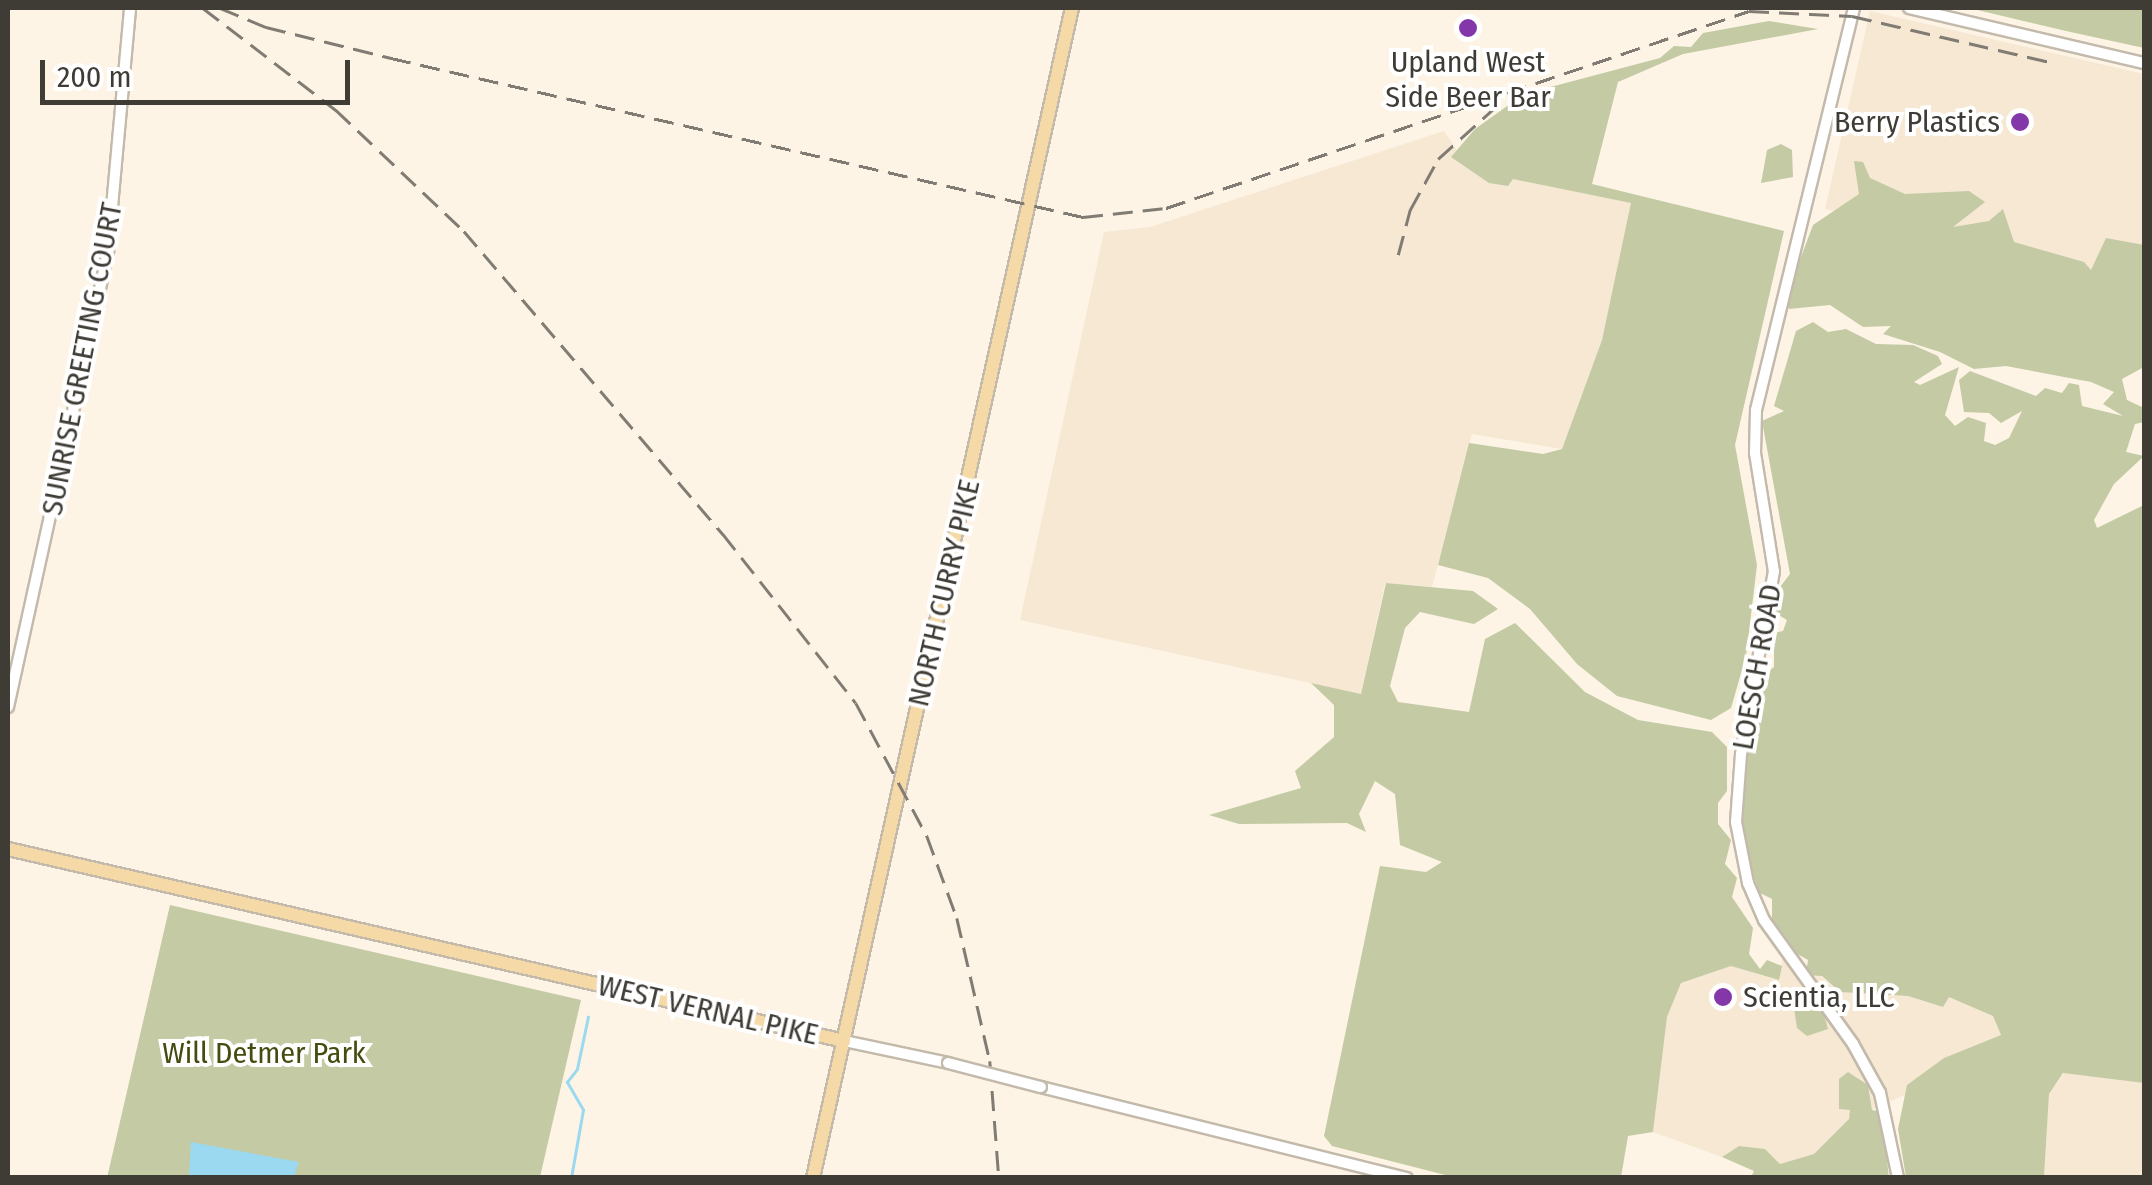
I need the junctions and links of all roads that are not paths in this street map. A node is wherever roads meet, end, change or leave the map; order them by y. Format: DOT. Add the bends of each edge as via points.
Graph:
graph roads {
  1 [pos="1072,8"];
  2 [pos="1854,8"];
  3 [pos="1909,8"];
  4 [pos="130,12"];
  5 [pos="2144,63"];
  6 [pos="8,707"];
  7 [pos="8,849"];
  8 [pos="844,1041"];
  9 [pos="812,1178"];
  10 [pos="1407,1178"];
  11 [pos="1898,1178"];
  1 -- 8 [label="main road, NORTH CURRY PIKE"];
  2 -- 11 [label="street, LOESCH ROAD" via="1756,410 1755,454 1774,570 1741,754 1736,822 1748,883 1764,920 1880,1093"];
  3 -- 5 [label="street"];
  4 -- 6 [label="street, SUNRISE GREETING COURT" via="108,251"];
  7 -- 8 [label="main road, WEST VERNAL PIKE"];
  8 -- 9 [label="main road, NORTH CURRY PIKE"];
  8 -- 10 [label="street, WEST VERNAL PIKE, bridge"];
}
